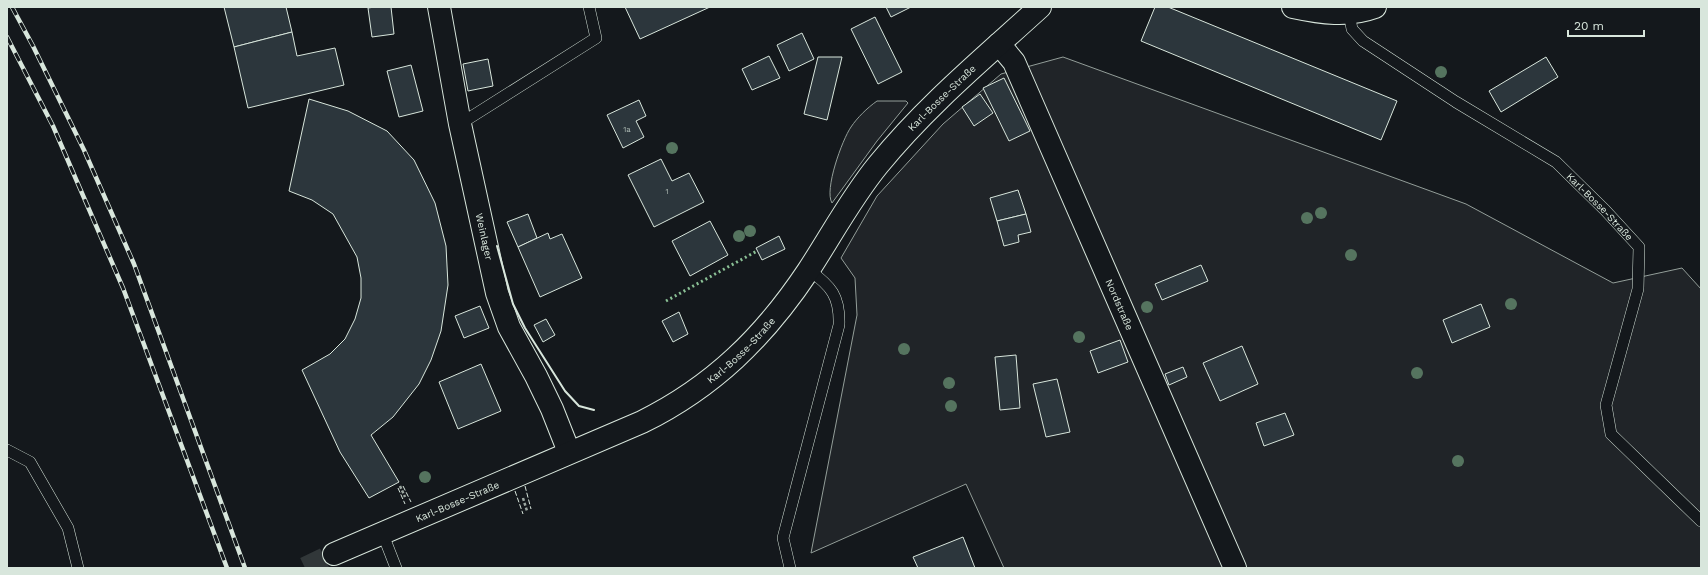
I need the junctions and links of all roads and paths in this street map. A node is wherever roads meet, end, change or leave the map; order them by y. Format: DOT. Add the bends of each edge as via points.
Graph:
graph roads {
  1 [pos="439,7"];
  2 [pos="589,7"];
  3 [pos="1040,7"];
  4 [pos="1293,7"];
  5 [pos="1375,7"];
  6 [pos="1349,13"];
  7 [pos="999,44"];
  8 [pos="460,124"];
  9 [pos="809,270"];
  10 [pos="7,450"];
  11 [pos="569,452"];
  12 [pos="1701,521"];
  13 [pos="382,532"];
  14 [pos="334,554"];
  15 [pos="78,568"];
  16 [pos="396,568"];
  17 [pos="790,568"];
  18 [pos="1235,568"];
  1 -- 8 [label="street, Weinlager"];
  2 -- 8 [label="lane" via="596,38"];
  3 -- 7 [label="street, Karl-Bosse-Straße"];
  4 -- 6 [label="street"];
  5 -- 6 [label="street"];
  6 -- 12 [label="lane, Karl-Bosse-Straße" via="1352,29 1363,41 1456,102 1556,162 1639,248 1638,289 1606,405 1612,434"];
  7 -- 9 [label="street, Karl-Bosse-Straße" via="927,110 877,166"];
  7 -- 18 [label="street, Nordstraße" via="1014,62 1032,101"];
  8 -- 11 [label="street, Weinlager" via="500,305 539,380"];
  9 -- 11 [label="street, Karl-Bosse-Straße" via="757,337 709,382 663,411"];
  9 -- 17 [label="lane" via="824,281 834,293 839,325 783,538"];
  10 -- 15 [label="lane" via="30,462 68,528"];
  11 -- 13 [label="street, Karl-Bosse-Straße"];
  13 -- 14 [label="street, Karl-Bosse-Straße"];
  13 -- 16 [label="lane"];
}
